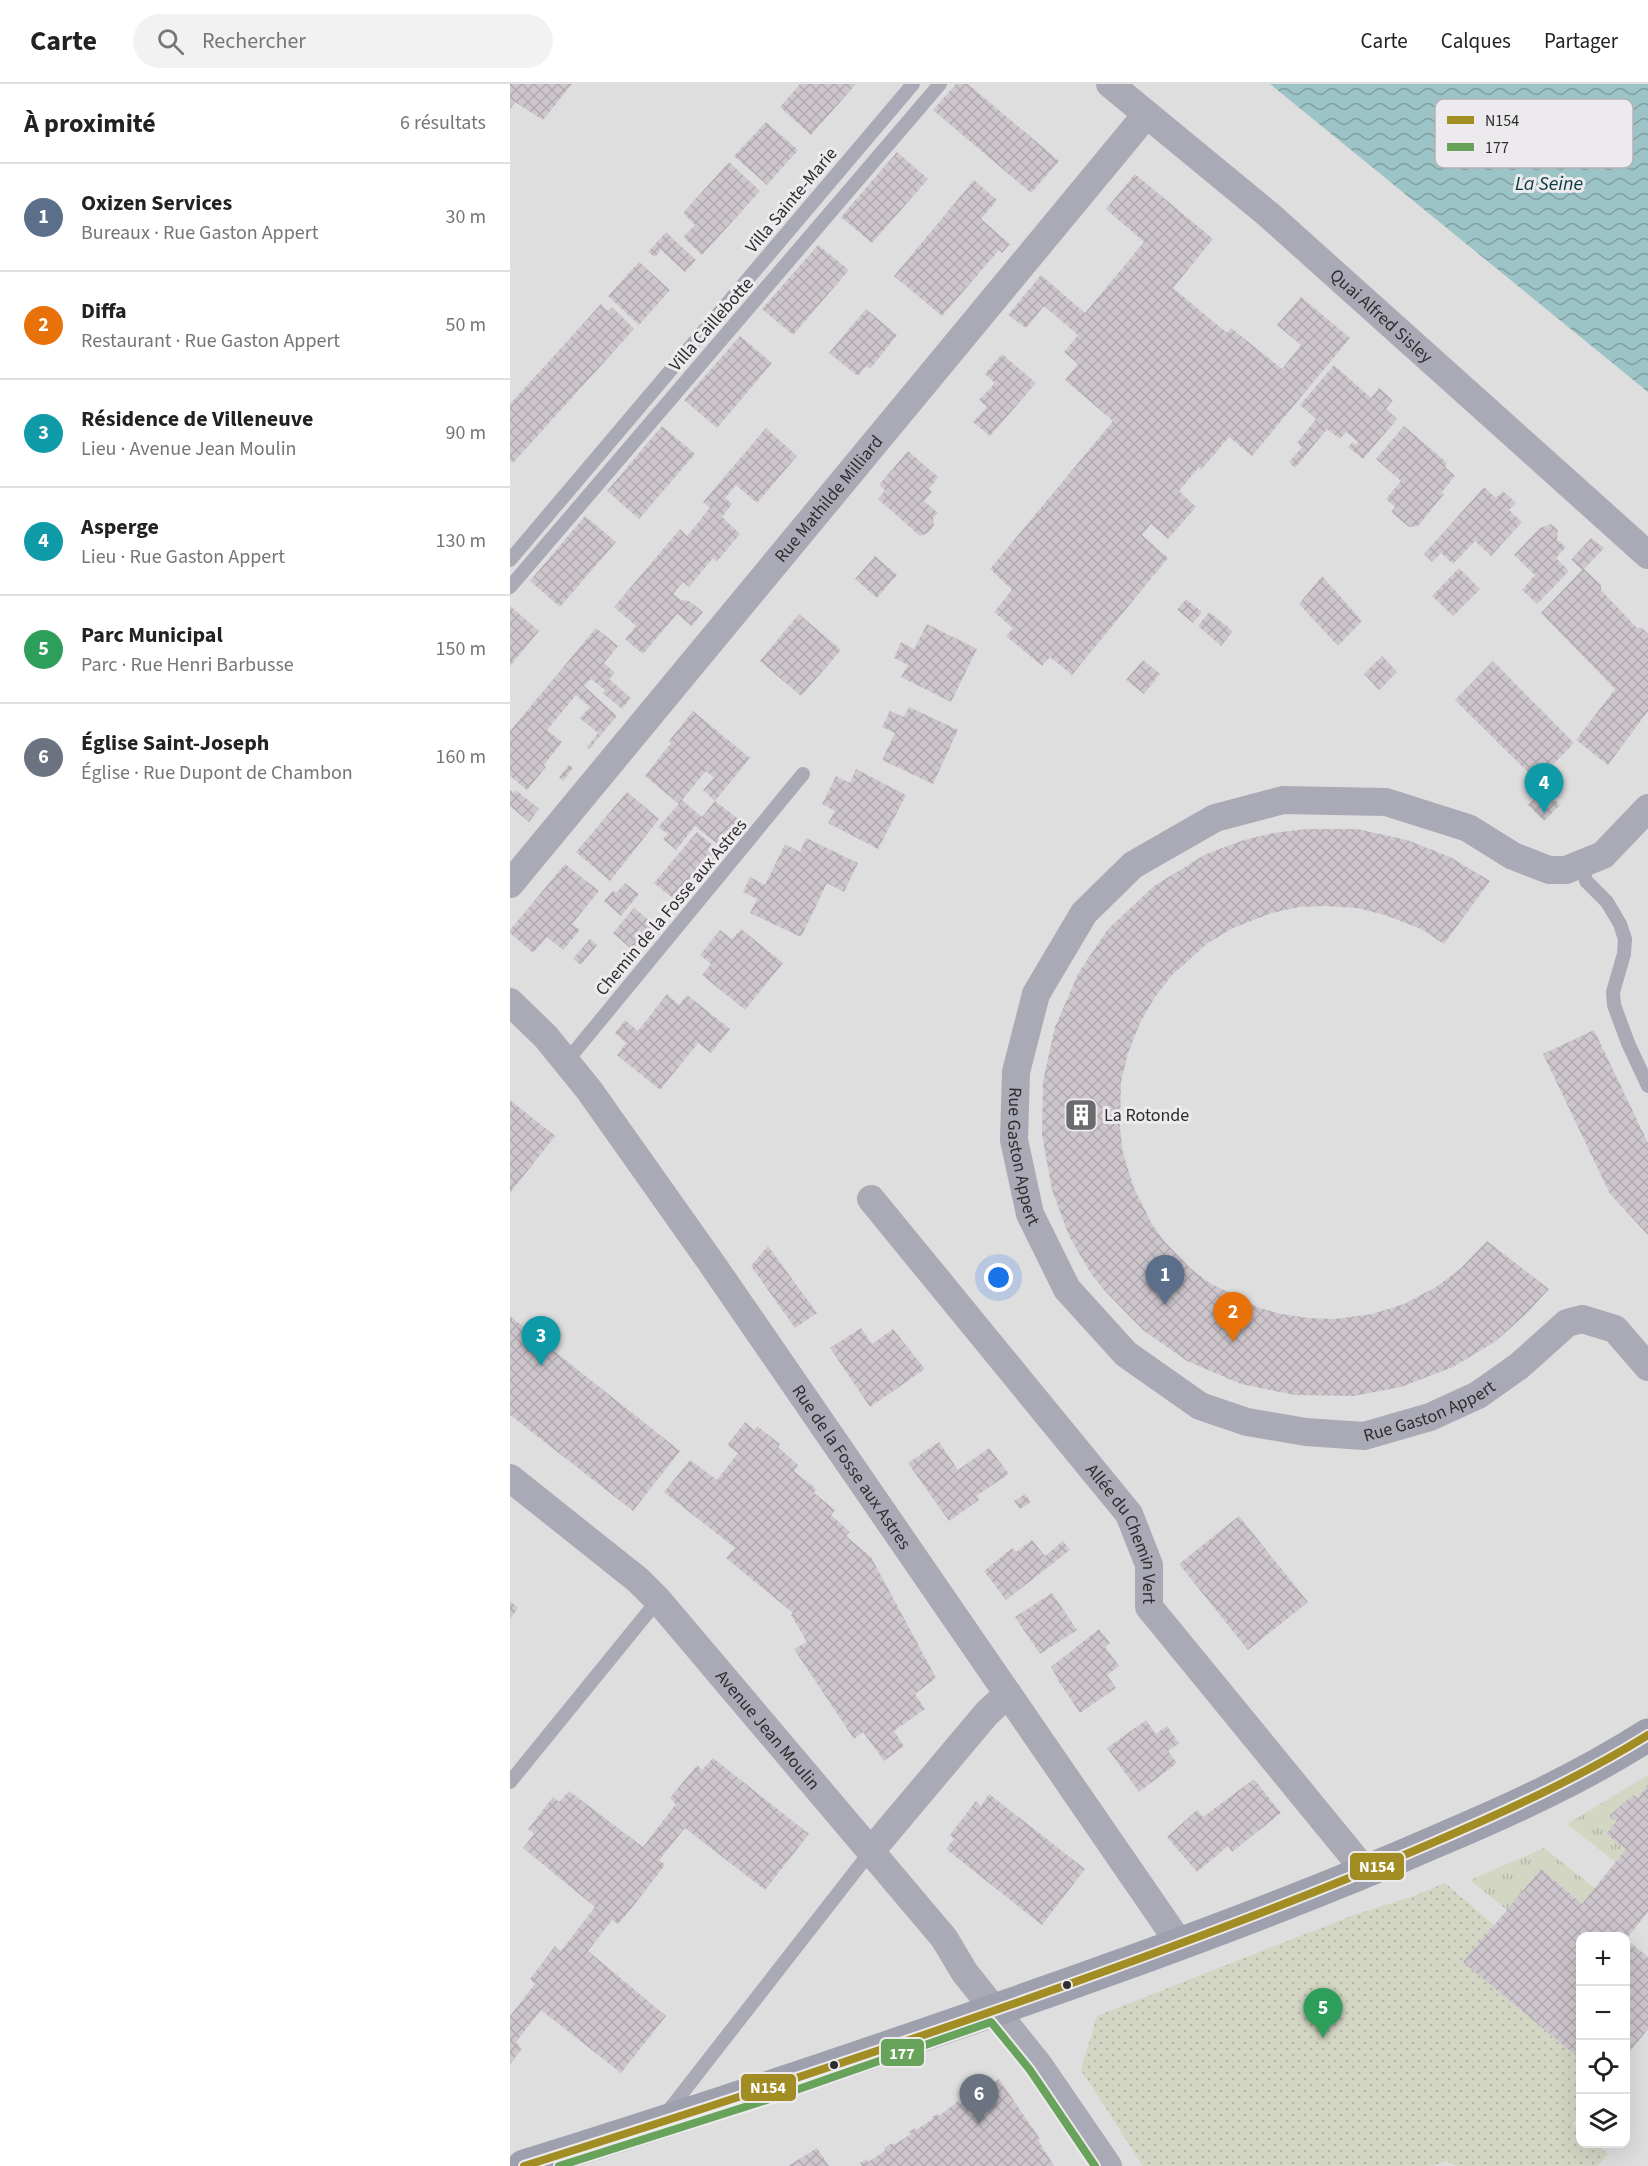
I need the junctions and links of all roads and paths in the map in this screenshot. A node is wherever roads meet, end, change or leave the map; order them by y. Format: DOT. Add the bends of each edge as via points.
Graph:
graph roads {
  1 [pos="913,84"];
  2 [pos="940,84"];
  3 [pos="1110,84"];
  4 [pos="1146,115"];
  5 [pos="1648,555"];
  6 [pos="510,560"];
  7 [pos="510,587"];
  8 [pos="803,774"];
  9 [pos="1648,808"];
  10 [pos="1582,863"];
  11 [pos="510,884"];
  12 [pos="510,1002"];
  13 [pos="566,1062"];
  14 [pos="1648,1086"];
  15 [pos="871,1199"];
  16 [pos="1648,1367"];
  17 [pos="510,1478"];
  18 [pos="658,1600"];
  19 [pos="1008,1694"];
  20 [pos="1648,1735"];
  21 [pos="510,1782"];
  22 [pos="871,1851"];
  23 [pos="1366,1872"];
  24 [pos="1180,1944"];
  25 [pos="994,2010"];
  26 [pos="658,2124"];
  27 [pos="524,2166"];
  28 [pos="1108,2166"];
  1 -- 6 [label="lane, Villa Sainte-Marie"];
  2 -- 7 [label="lane, Villa Caillebotte"];
  3 -- 4 [label="street, Quai Alfred Sisley"];
  4 -- 5 [label="street, Quai Alfred Sisley" via="1269,215"];
  4 -- 11 [label="street, Rue Mathilde Milliard"];
  8 -- 13 [label="lane, Chemin de la Fosse aux Astres"];
  9 -- 10 [label="street, Rue Gaston Appert" via="1603,855"];
  10 -- 14 [label="lane" via="1586,881 1607,902 1620,924 1624,954 1613,992 1614,1005"];
  10 -- 16 [label="street, Rue Gaston Appert" via="1566,870 1549,870 1513,856 1467,828 1386,802 1283,800 1215,818 1133,865 1084,913 1036,994 1016,1072 1014,1140 1030,1214 1067,1289 1126,1354 1200,1406 1247,1422 1364,1436 1430,1417 1478,1395 1519,1366 1567,1323 1582,1319 1615,1329"];
  12 -- 13 [label="street, Rue de la Fosse aux Astres"];
  13 -- 19 [label="street, Rue de la Fosse aux Astres" via="717,1270"];
  15 -- 23 [label="street, Allée du Chemin Vert" via="1129,1514 1149,1565 1149,1607"];
  17 -- 18 [label="street, Avenue Jean Moulin"];
  18 -- 21 [label="lane"];
  18 -- 22 [label="street, Avenue Jean Moulin"];
  19 -- 22 [label="street" via="987,1713"];
  19 -- 24 [label="street, Rue de la Fosse aux Astres"];
  20 -- 23 [label="main road" via="1606,1762 1521,1805"];
  22 -- 25 [label="street, Avenue Jean Moulin" via="944,1938"];
  22 -- 26 [label="lane"];
  23 -- 24 [label="main road"];
  24 -- 25 [label="main road"];
  25 -- 26 [label="main road"];
  25 -- 28 [label="street, Avenue Jean Moulin" via="1038,2064"];
  26 -- 27 [label="main road"];
}
